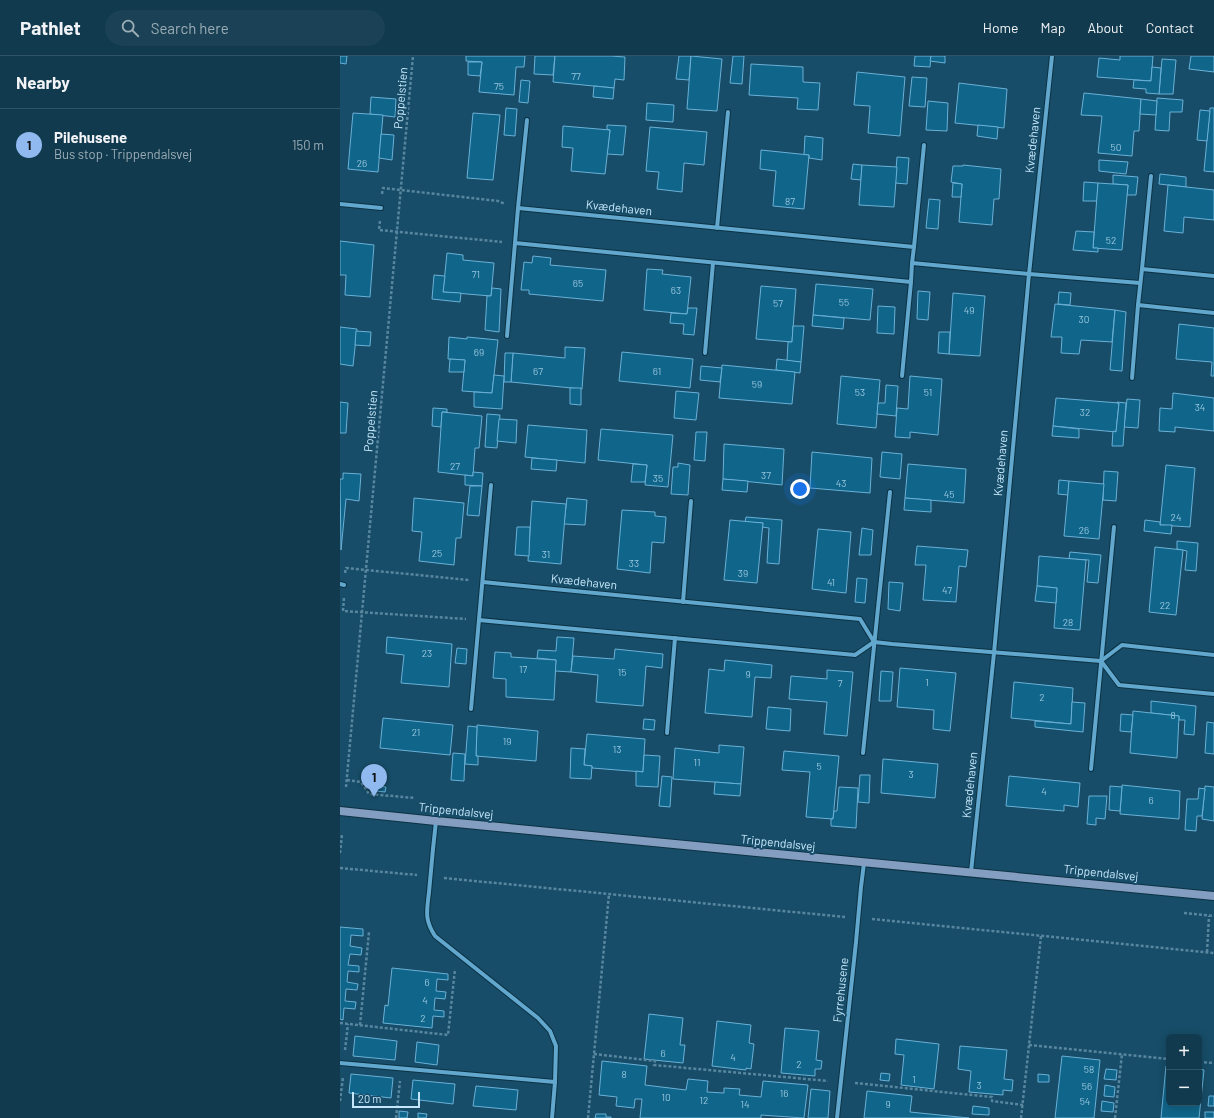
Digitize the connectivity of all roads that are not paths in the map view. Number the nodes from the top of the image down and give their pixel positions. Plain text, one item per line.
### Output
1 (1052, 56) edge
2 (728, 112) dead end
3 (527, 120) dead end
4 (924, 145) dead end
5 (1151, 176) dead end
6 (340, 204) edge
7 (381, 208) dead end
8 (518, 208) junction
9 (717, 228) junction
10 (515, 243) junction
11 (914, 247) junction
12 (713, 262) junction
13 (912, 263) junction
14 (1142, 269) junction
15 (1029, 274) junction
16 (1214, 276) edge
17 (911, 282) junction
18 (1140, 283) junction
19 (1138, 305) junction
20 (1214, 313) edge
21 (507, 336) dead end
22 (705, 353) dead end
23 (902, 376) dead end
24 (1132, 378) dead end
25 (491, 485) dead end
26 (890, 492) dead end
27 (691, 502) dead end
28 (1114, 527) dead end
29 (483, 582) junction
30 (683, 602) junction
31 (479, 620) junction
32 (675, 638) junction
33 (874, 642) junction
34 (994, 653) junction
35 (1214, 655) edge
36 (1101, 661) junction
37 (1214, 694) edge
38 (471, 709) dead end
39 (667, 733) dead end
40 (863, 753) dead end
41 (1091, 769) dead end
42 (340, 811) edge
43 (436, 821) junction
44 (864, 863) junction
45 (971, 872) junction
46 (1214, 896) edge
47 (342, 1063) edge
48 (555, 1082) junction
49 (552, 1118) edge
50 (837, 1118) edge

1 - 15 street, Kvædehaven
2 - 9 street
3 - 8 street
4 - 11 street
5 - 14 street
6 - 7 street
8 - 9 street, Kvædehaven
8 - 10 street
9 - 11 street, Kvædehaven
10 - 12 street
10 - 21 street
11 - 13 street
12 - 17 street
12 - 22 street
13 - 15 street
13 - 17 street
14 - 16 street
14 - 18 street
15 - 18 street
15 - 34 street, Kvædehaven
17 - 23 street
18 - 19 street
19 - 20 street
19 - 24 street
25 - 29 street
26 - 33 street
27 - 30 street
28 - 36 street
29 - 30 street, Kvædehaven
29 - 31 street
30 - 33 street, Kvædehaven
31 - 32 street
31 - 38 street
32 - 33 street
32 - 39 street
33 - 34 street
33 - 40 street
34 - 36 street
34 - 45 street, Kvædehaven
35 - 36 street
36 - 37 street
36 - 41 street
42 - 43 street, Trippendalsvej
43 - 44 street, Trippendalsvej
43 - 48 street, bridge
44 - 45 street, Trippendalsvej
44 - 50 street, Fyrrehusene, bridge
45 - 46 street, Trippendalsvej
47 - 48 street
48 - 49 street

